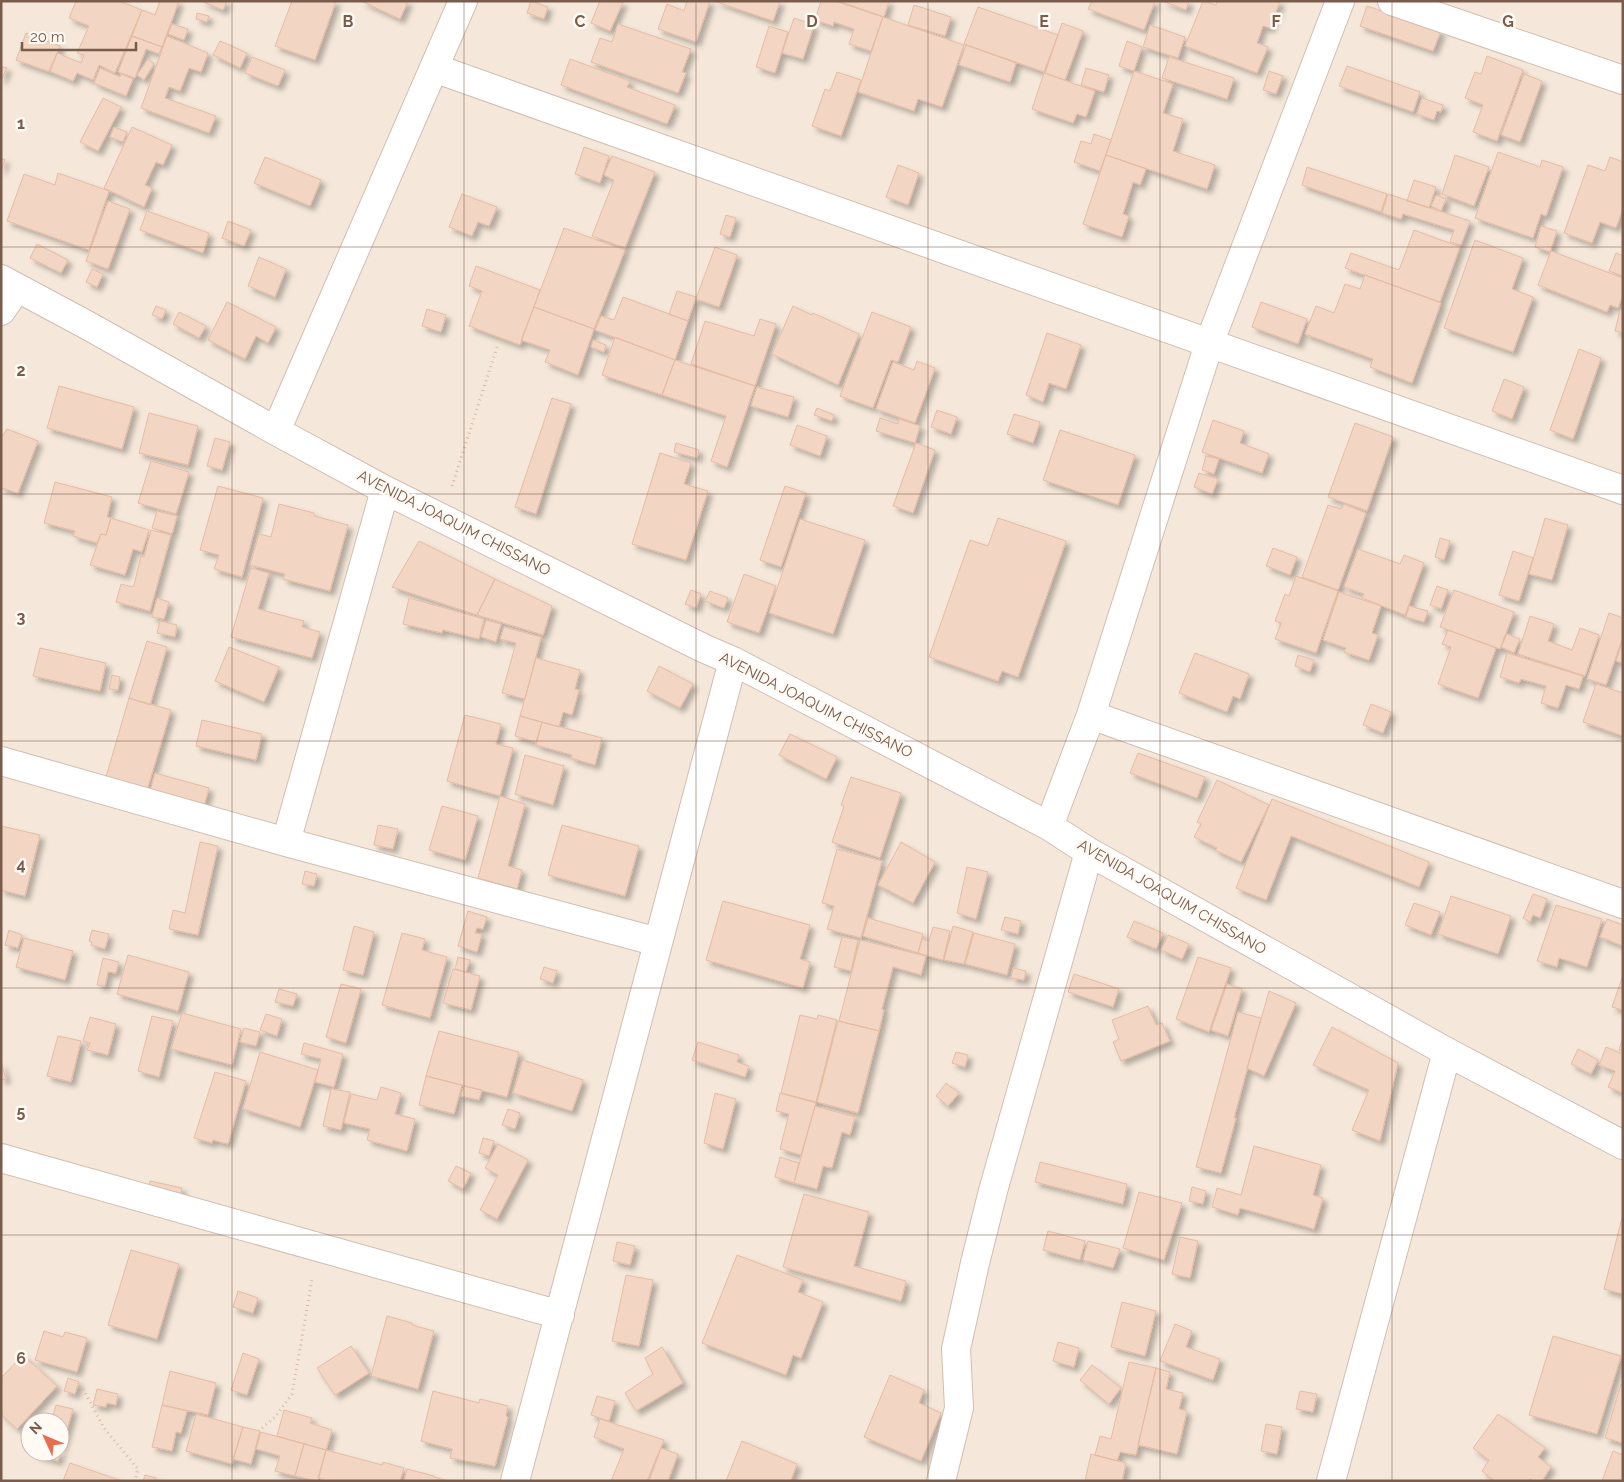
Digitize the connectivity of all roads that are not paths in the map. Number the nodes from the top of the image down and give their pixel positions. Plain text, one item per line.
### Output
1 (463, 1) edge
2 (1340, 1) edge
3 (1392, 1) edge
4 (434, 68) junction
5 (1623, 80) edge
6 (9, 283) edge
7 (1, 311) edge
8 (1210, 344) junction
9 (276, 432) junction
10 (385, 490) junction
11 (1623, 490) edge
12 (732, 661) junction
13 (1091, 715) junction
14 (1, 761) edge
15 (1049, 826) junction
16 (286, 842) junction
17 (1089, 852) junction
18 (1623, 904) edge
19 (658, 942) junction
20 (1447, 1052) junction
21 (1623, 1145) edge
22 (1, 1158) edge
23 (560, 1314) junction
24 (515, 1481) edge
25 (941, 1481) edge
26 (1331, 1481) edge

1 - 4 street
2 - 8 street
3 - 5 street
4 - 8 street
4 - 9 street
6 - 7 street
6 - 9 street, AVENIDA JOAQUIM CHISSANO
8 - 11 street
8 - 13 street
9 - 10 street, AVENIDA JOAQUIM CHISSANO
10 - 12 street, AVENIDA JOAQUIM CHISSANO
10 - 16 street
12 - 15 street, AVENIDA JOAQUIM CHISSANO
12 - 19 street
13 - 15 street
13 - 18 street
14 - 16 street
15 - 17 street, AVENIDA JOAQUIM CHISSANO
16 - 19 street
17 - 20 street, AVENIDA JOAQUIM CHISSANO
17 - 25 street
19 - 23 street
20 - 21 street, AVENIDA JOAQUIM CHISSANO
20 - 26 street
22 - 23 street
23 - 24 street

